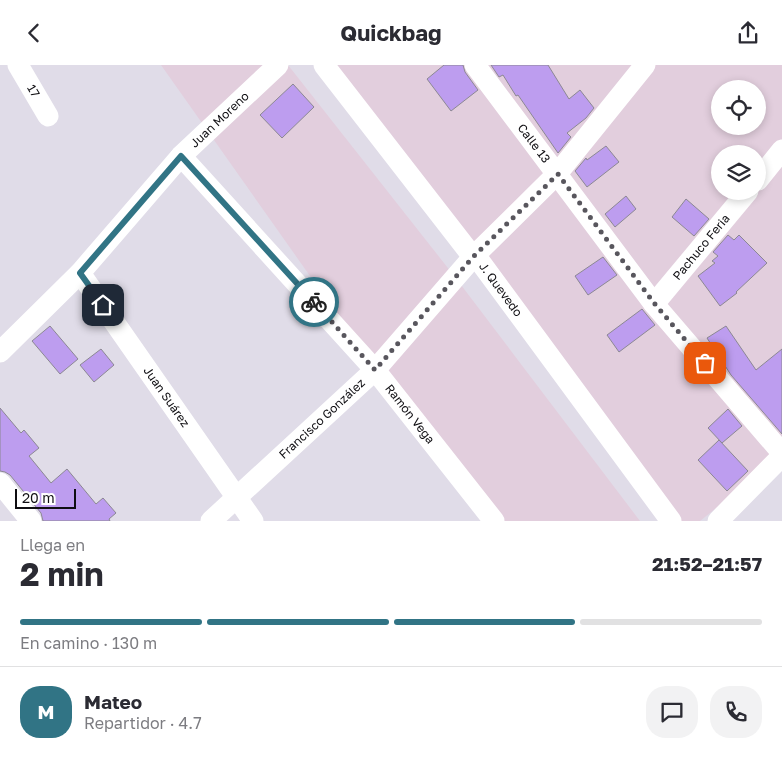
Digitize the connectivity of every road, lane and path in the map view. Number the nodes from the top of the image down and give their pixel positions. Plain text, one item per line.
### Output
1 (18, 65) edge
2 (278, 65) edge
3 (324, 65) edge
4 (475, 65) edge
5 (645, 65) edge
6 (48, 117) dead end
7 (782, 150) edge
8 (181, 156) junction
9 (766, 170) edge
10 (558, 174) junction
11 (740, 200) edge
12 (473, 257) junction
13 (80, 273) junction
14 (654, 303) junction
15 (0, 352) edge
16 (375, 370) junction
17 (782, 454) edge
18 (0, 483) edge
19 (236, 498) junction
20 (32, 521) edge
21 (211, 521) edge
22 (253, 521) edge
23 (494, 521) edge
24 (671, 521) edge
25 (718, 521) edge

1 - 6 street, 17
2 - 8 street, Juan Moreno
3 - 12 street, J. Quevedo
4 - 10 street, Calle 13
5 - 10 street, Francisco González
7 - 9 street
8 - 13 street, Juan Moreno
8 - 16 street, Ramón Vega
10 - 12 street, Francisco González
10 - 14 street, Calle 13
11 - 14 street, Pachuco Feria
12 - 16 street, Francisco González
12 - 24 street, J. Quevedo
13 - 15 street, Juan Moreno
13 - 19 street, Juan Suárez
14 - 17 street, Calle 13
16 - 19 street, Francisco González
16 - 23 street, Ramón Vega
17 - 25 street
18 - 20 street
19 - 21 street, Francisco González
19 - 22 street, Juan Suárez

